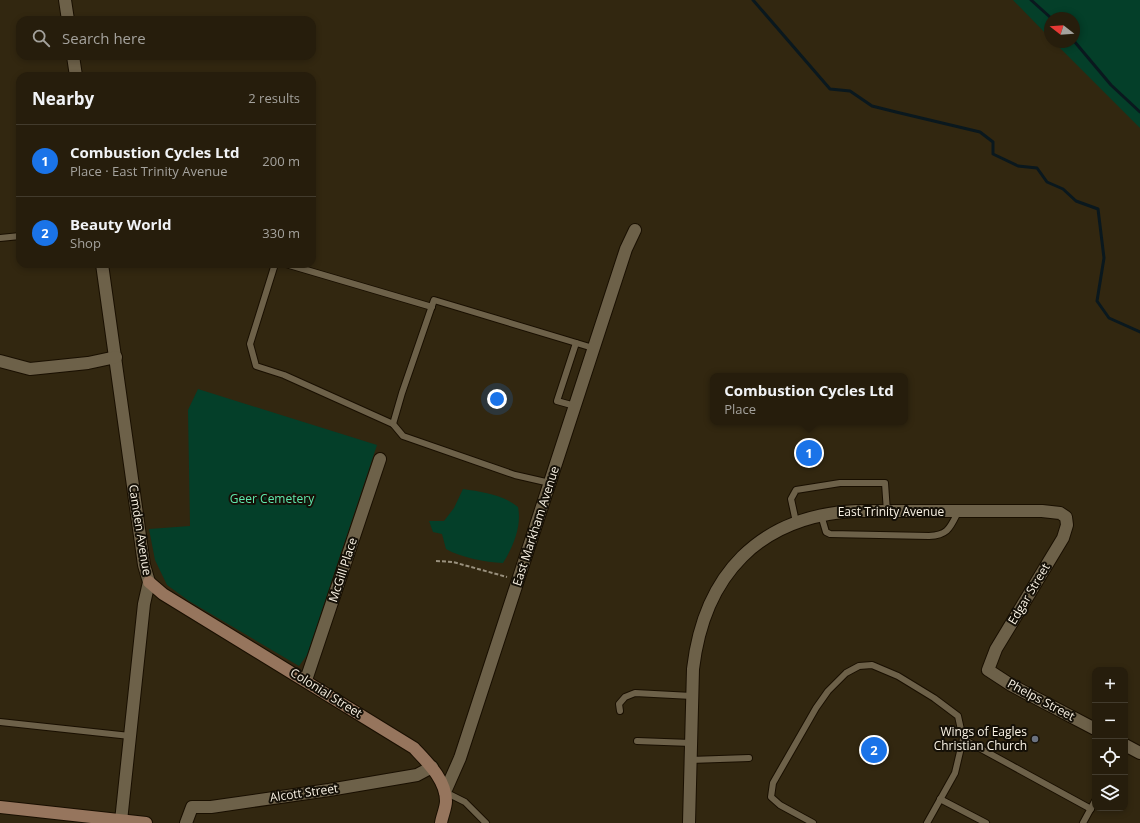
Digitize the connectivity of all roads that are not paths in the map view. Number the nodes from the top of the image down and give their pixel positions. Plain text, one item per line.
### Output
1 (65, 0) edge
2 (67, 16) edge
3 (74, 60) edge
4 (75, 72) edge
5 (635, 230) dead end
6 (16, 236) edge
7 (0, 238) edge
8 (103, 268) edge
9 (274, 268) edge
10 (299, 268) edge
11 (432, 308) junction
12 (576, 343) junction
13 (593, 348) junction
14 (116, 357) junction
15 (0, 361) edge
16 (574, 406) junction
17 (393, 424) junction
18 (380, 459) dead end
19 (550, 483) junction
20 (887, 512) junction
21 (958, 512) junction
22 (821, 515) junction
23 (1066, 517) joint
24 (796, 522) junction
25 (149, 582) junction
26 (988, 670) joint
27 (306, 680) junction
28 (692, 696) junction
29 (620, 711) dead end
30 (0, 722) edge
31 (1092, 727) edge
32 (130, 736) junction
33 (963, 738) junction
34 (637, 741) dead end
35 (691, 742) junction
36 (1128, 747) edge
37 (1140, 753) edge
38 (749, 758) dead end
39 (690, 760) junction
40 (432, 767) junction
41 (445, 792) junction
42 (940, 799) junction
43 (0, 808) edge
44 (1091, 809) joint
45 (121, 821) junction
46 (146, 823) edge
47 (186, 823) edge
48 (441, 823) edge
49 (486, 823) edge
50 (689, 823) edge
51 (813, 823) edge
52 (927, 823) edge
53 (986, 823) edge
54 (1083, 823) edge

1 - 2 street
3 - 4 street
5 - 13 street, East Markham Avenue
6 - 7 lane
8 - 14 street, Camden Avenue
9 - 17 lane
10 - 11 lane
11 - 12 lane
11 - 17 lane
12 - 13 lane
12 - 16 lane
13 - 16 street, East Markham Avenue
14 - 15 street
14 - 25 street, Camden Avenue
16 - 19 street, East Markham Avenue
17 - 19 lane
18 - 27 street, McGill Place
19 - 41 street, East Markham Avenue
20 - 21 street, East Trinity Avenue
20 - 22 street, East Trinity Avenue
20 - 24 lane
21 - 22 lane
21 - 23 street, East Trinity Avenue
22 - 24 street, East Trinity Avenue
23 - 26 street, Edgar Street
24 - 28 street, East Trinity Avenue
25 - 27 street, Colonial Street
25 - 32 street, Camden Avenue
26 - 31 street, Phelps Street
27 - 40 street, Colonial Street
28 - 29 lane
28 - 35 street, East Trinity Avenue
30 - 32 lane
32 - 45 street, Camden Avenue
33 - 42 lane
33 - 44 lane
33 - 51 lane
34 - 35 lane
35 - 39 street, East Trinity Avenue
36 - 37 street
38 - 39 lane
39 - 50 street, East Trinity Avenue
40 - 41 street, Colonial Street
40 - 47 street, Alcott Street
41 - 48 street, East Markham Avenue
41 - 49 lane
42 - 52 lane
42 - 53 lane
43 - 45 street
44 - 54 lane
45 - 46 street

